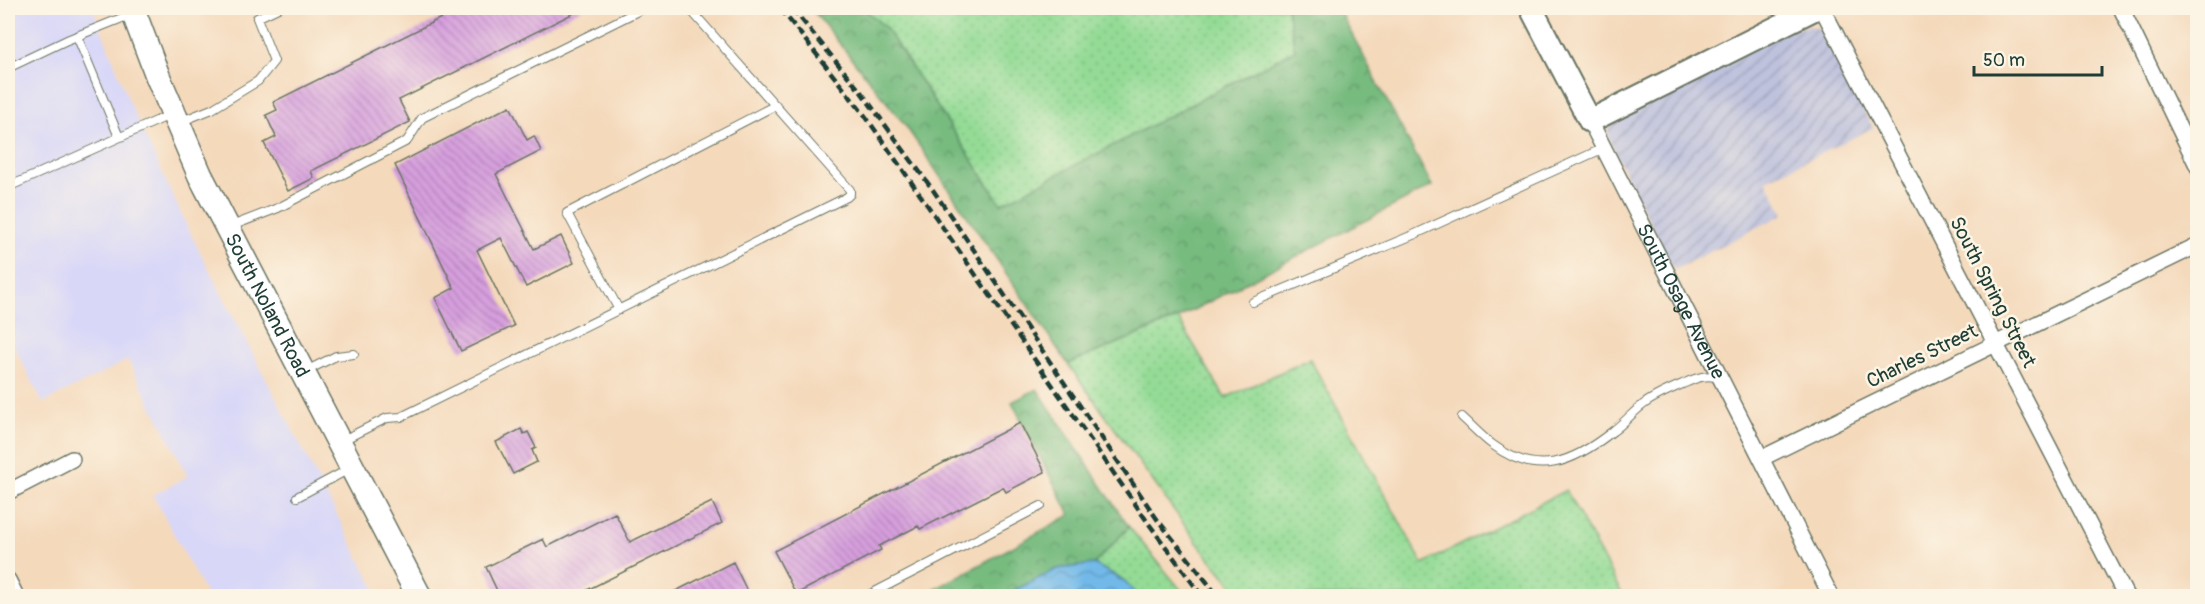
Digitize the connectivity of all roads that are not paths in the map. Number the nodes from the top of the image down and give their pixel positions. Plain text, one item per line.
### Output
1 (279, 8) edge
2 (644, 8) edge
3 (689, 8) edge
4 (1531, 8) edge
5 (1816, 8) edge
6 (1822, 8) edge
7 (2121, 8) edge
8 (138, 9) edge
9 (77, 36) junction
10 (8, 68) edge
11 (776, 105) junction
12 (175, 118) junction
13 (1590, 122) junction
14 (119, 137) junction
15 (1604, 148) junction
16 (2198, 167) edge
17 (8, 187) edge
18 (228, 228) junction
19 (2198, 245) edge
20 (1253, 302) dead end
21 (619, 310) junction
22 (1996, 344) junction
23 (354, 354) dead end
24 (303, 373) junction
25 (1723, 382) junction
26 (1462, 417) dead end
27 (339, 442) junction
28 (1762, 458) junction
29 (72, 459) dead end
30 (352, 468) junction
31 (8, 492) edge
32 (297, 497) dead end
33 (1041, 506) dead end
34 (8, 580) edge
35 (16, 597) edge
36 (419, 597) edge
37 (867, 597) edge
38 (1831, 597) edge
39 (2126, 597) edge

1 - 12 lane
2 - 18 lane
3 - 11 lane
4 - 13 street, South Osage Avenue
5 - 13 street
6 - 22 street, South Spring Street
7 - 16 street
8 - 9 lane
8 - 12 main road, South Noland Road
9 - 10 lane
9 - 14 lane
11 - 21 lane
11 - 21 lane
12 - 14 lane
12 - 18 main road, South Noland Road
13 - 15 street, South Osage Avenue
14 - 17 lane
15 - 20 lane
15 - 25 street, South Osage Avenue
18 - 24 main road, South Noland Road
19 - 22 street, Charles Street
21 - 27 lane
22 - 28 street, Charles Street
22 - 39 street, South Spring Street
23 - 24 lane
24 - 27 main road, South Noland Road
25 - 26 lane
25 - 28 street, South Osage Avenue
27 - 30 main road, South Noland Road
28 - 38 street, South Osage Avenue
29 - 31 street
30 - 32 lane
30 - 36 main road, South Noland Road
33 - 37 lane
34 - 35 street

